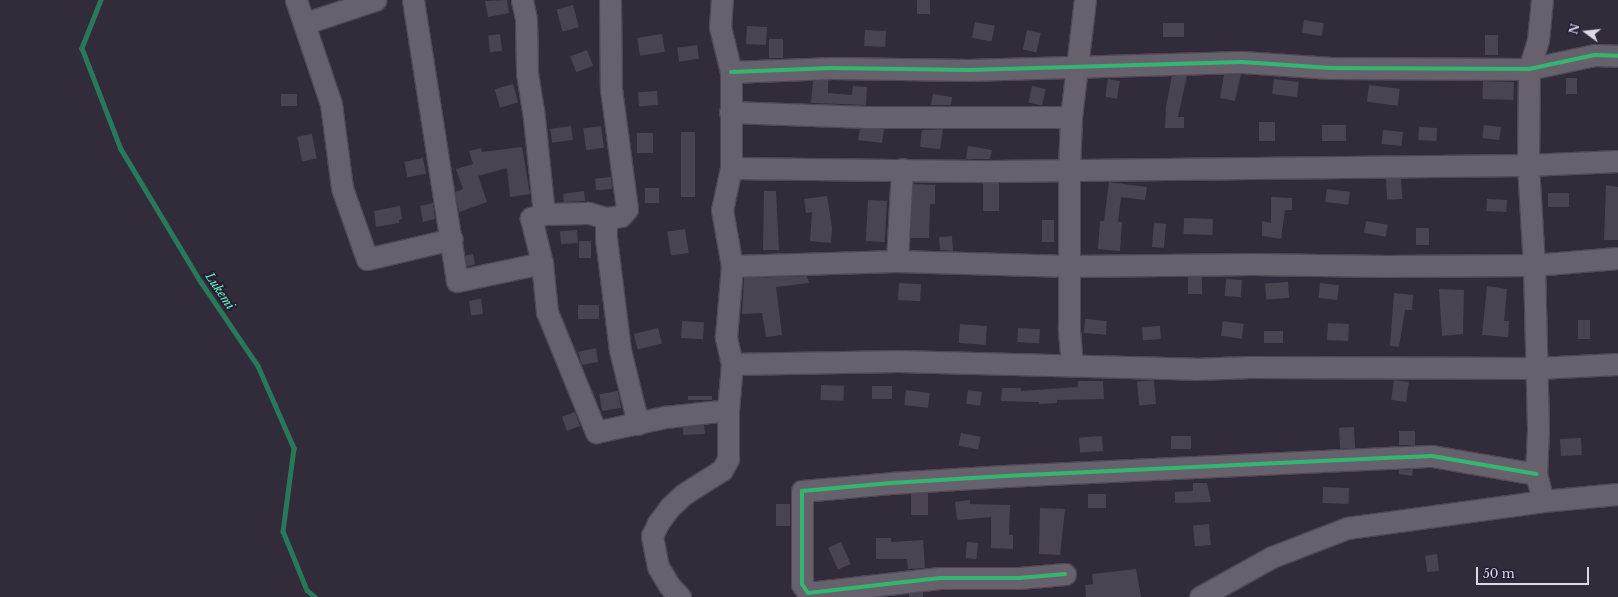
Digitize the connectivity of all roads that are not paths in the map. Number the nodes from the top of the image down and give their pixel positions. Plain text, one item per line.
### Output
1 (296, 0) edge
2 (375, 0) edge
3 (413, 0) edge
4 (522, 0) edge
5 (610, 0) edge
6 (722, 0) edge
7 (1085, 0) edge
8 (1542, 0) edge
9 (306, 23) junction
10 (1618, 56) edge
11 (1076, 65) junction
12 (1529, 68) junction
13 (731, 72) junction
14 (730, 112) junction
15 (1071, 117) junction
16 (1618, 161) edge
17 (1528, 165) junction
18 (731, 168) junction
19 (902, 169) junction
20 (1069, 170) junction
21 (544, 214) junction
22 (606, 218) junction
23 (452, 239) junction
24 (1618, 258) edge
25 (897, 261) junction
26 (542, 263) junction
27 (1534, 265) junction
28 (732, 266) junction
29 (1069, 266) junction
30 (732, 364) junction
31 (1618, 364) edge
32 (1072, 365) junction
33 (1537, 368) junction
34 (728, 410) junction
35 (638, 424) junction
36 (1536, 474) junction
37 (1618, 494) edge
38 (1542, 501) junction
39 (1065, 574) dead end
40 (680, 597) edge
41 (1200, 597) edge

1 - 9 street
2 - 9 street
3 - 23 street
4 - 21 street
5 - 22 street
6 - 13 street
7 - 11 street
8 - 12 street
9 - 23 street
10 - 12 street
11 - 12 street
11 - 13 street
11 - 15 street
12 - 17 street
13 - 14 street
14 - 15 street
14 - 18 street
15 - 20 street
16 - 17 street
17 - 20 street
17 - 27 street
18 - 19 street
18 - 28 street
19 - 20 street
19 - 25 street
20 - 29 street
21 - 22 street
21 - 26 street
22 - 35 street
23 - 26 street
24 - 27 street
25 - 28 street
25 - 29 street
26 - 35 street
27 - 29 street
27 - 33 street
28 - 30 street
29 - 32 street
30 - 32 street
30 - 34 street
31 - 33 street
32 - 33 street
33 - 36 street
34 - 35 street
34 - 40 street
36 - 38 street
36 - 39 street
37 - 38 street
38 - 41 street

